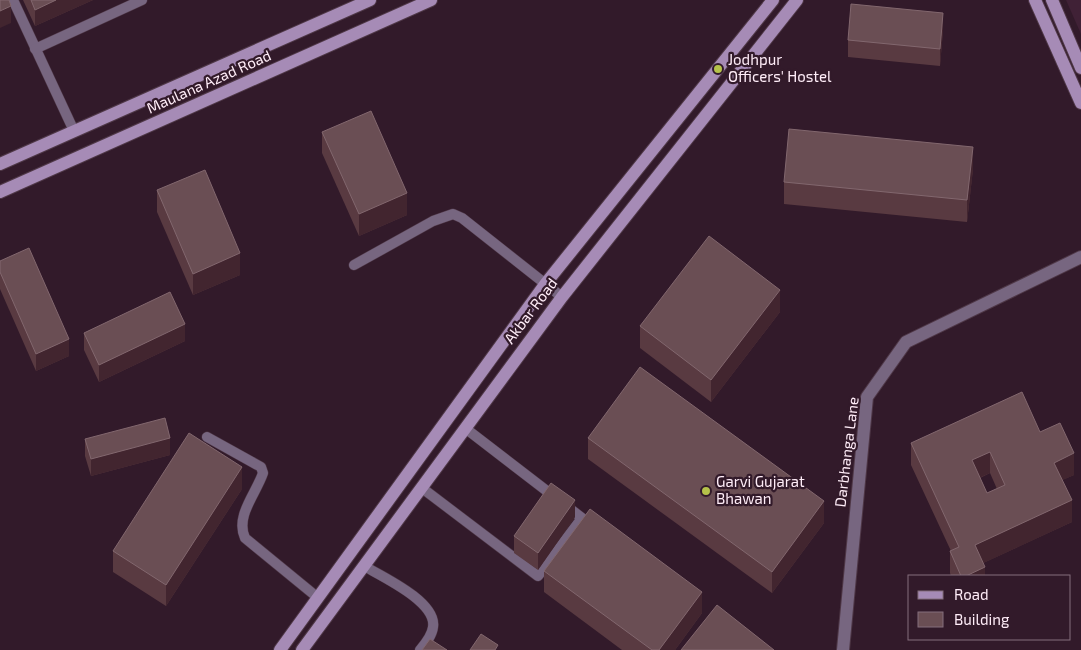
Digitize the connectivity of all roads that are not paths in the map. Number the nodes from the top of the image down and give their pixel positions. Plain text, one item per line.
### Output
1 (13, 0) edge
2 (142, 0) edge
3 (370, 0) edge
4 (431, 0) edge
5 (773, 0) edge
6 (797, 0) edge
7 (1035, 0) edge
8 (1052, 0) edge
9 (35, 49) junction
10 (1081, 68) edge
11 (1081, 103) edge
12 (74, 131) junction
13 (0, 164) edge
14 (0, 192) edge
15 (1081, 257) edge
16 (354, 265) dead end
17 (546, 283) junction
18 (562, 297) junction
19 (465, 428) junction
20 (207, 437) dead end
21 (422, 488) junction
22 (364, 566) junction
23 (317, 598) junction
24 (280, 650) edge
25 (302, 650) edge
26 (420, 650) edge
27 (843, 650) edge

1 - 9 lane
2 - 9 lane
3 - 12 main road, Maulana Azad Road
4 - 14 main road, Maulana Azad Road
5 - 17 main road, Akbar Road
6 - 18 main road, Akbar Road
7 - 11 main road
8 - 10 main road
9 - 12 lane
12 - 13 main road, Maulana Azad Road
15 - 27 street, Darbhanga Lane
16 - 17 lane
17 - 18 lane
17 - 23 main road, Akbar Road
18 - 19 main road, Akbar Road
19 - 21 main road, Akbar Road
19 - 21 lane
20 - 23 lane
21 - 22 main road, Akbar Road
22 - 25 main road, Akbar Road
22 - 26 lane
23 - 24 main road, Akbar Road

